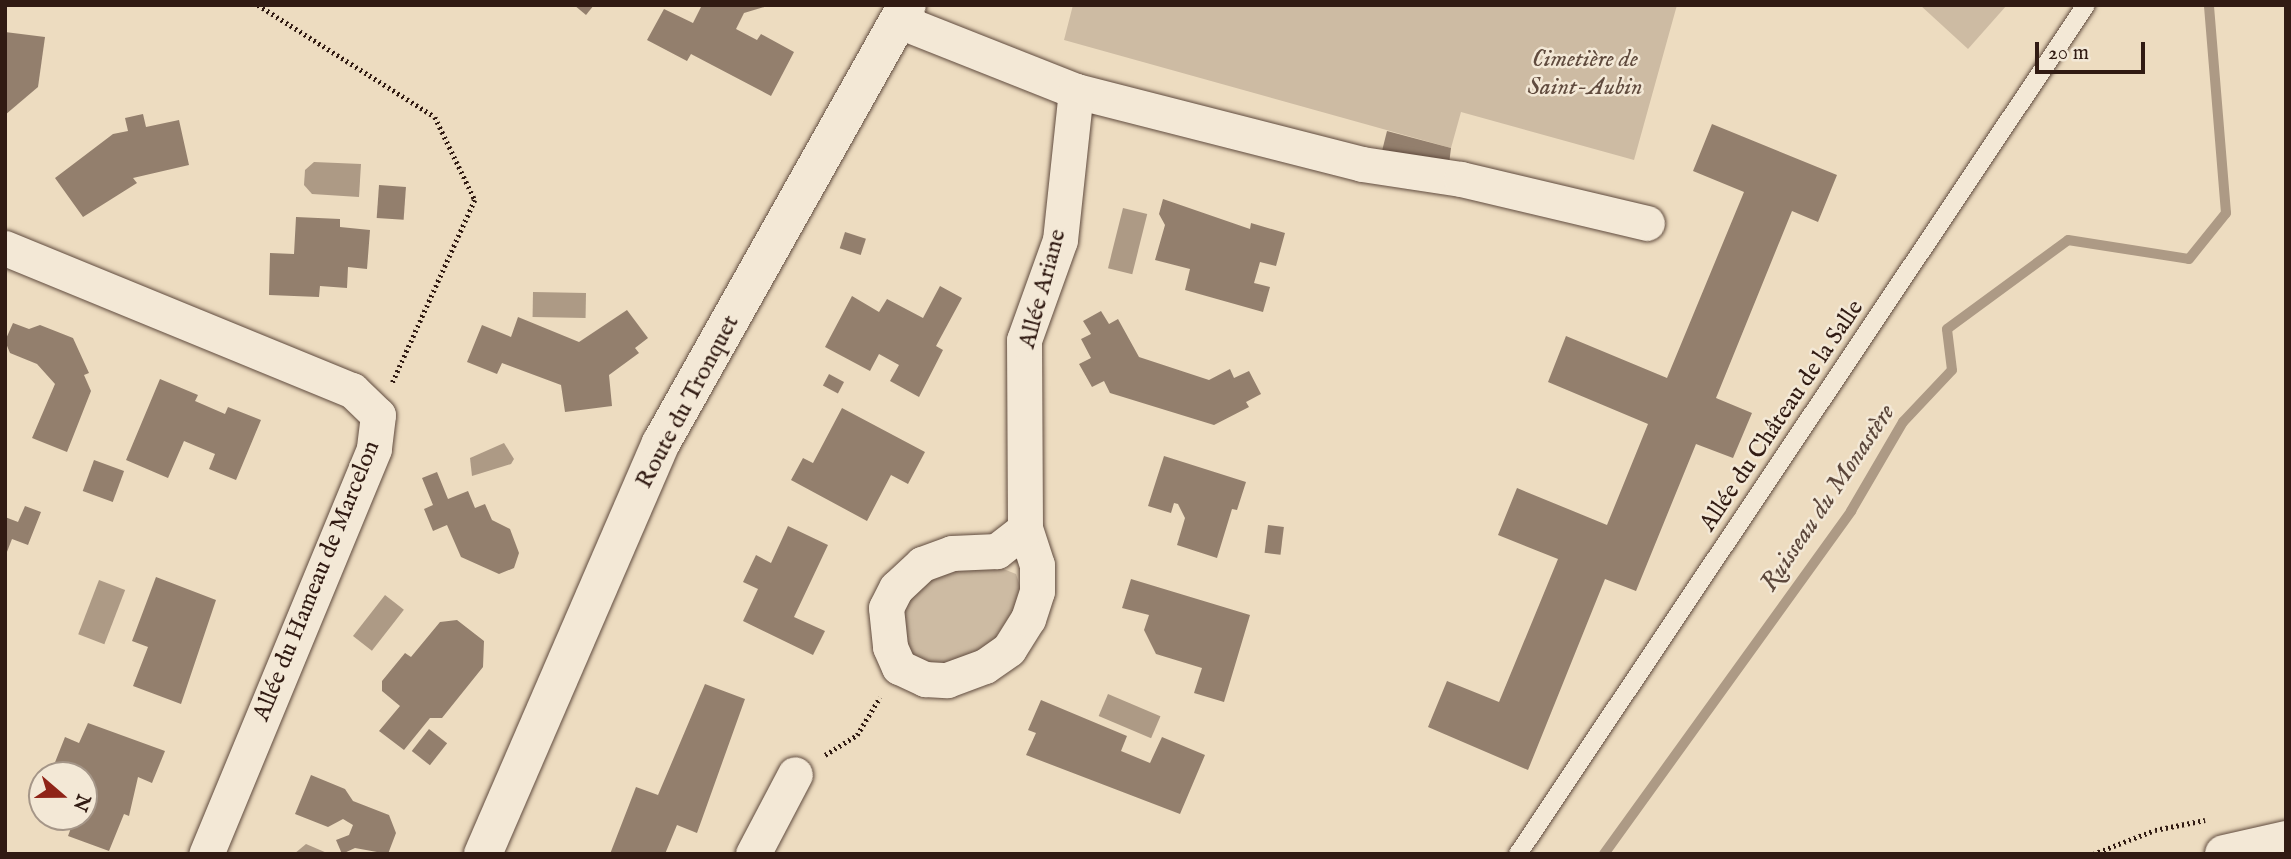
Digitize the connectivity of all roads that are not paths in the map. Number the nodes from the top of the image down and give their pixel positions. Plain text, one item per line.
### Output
1 (2086, 5) edge
2 (903, 13) edge
3 (1076, 91) junction
4 (1647, 223) dead end
5 (5, 248) edge
6 (1025, 529) junction
7 (795, 774) road end
8 (2286, 840) edge
9 (206, 854) edge
10 (483, 854) edge
11 (753, 854) edge
12 (1518, 854) edge
13 (2224, 854) edge

1 - 12 lane, Allée du Château de la Salle
2 - 3 street
2 - 10 street, Route du Tronquet
3 - 4 street
3 - 6 street, Allée Ariane
5 - 9 street, Allée du Hameau de Marcelon
6 - 6 street, Allée Ariane
7 - 11 street
8 - 13 street

